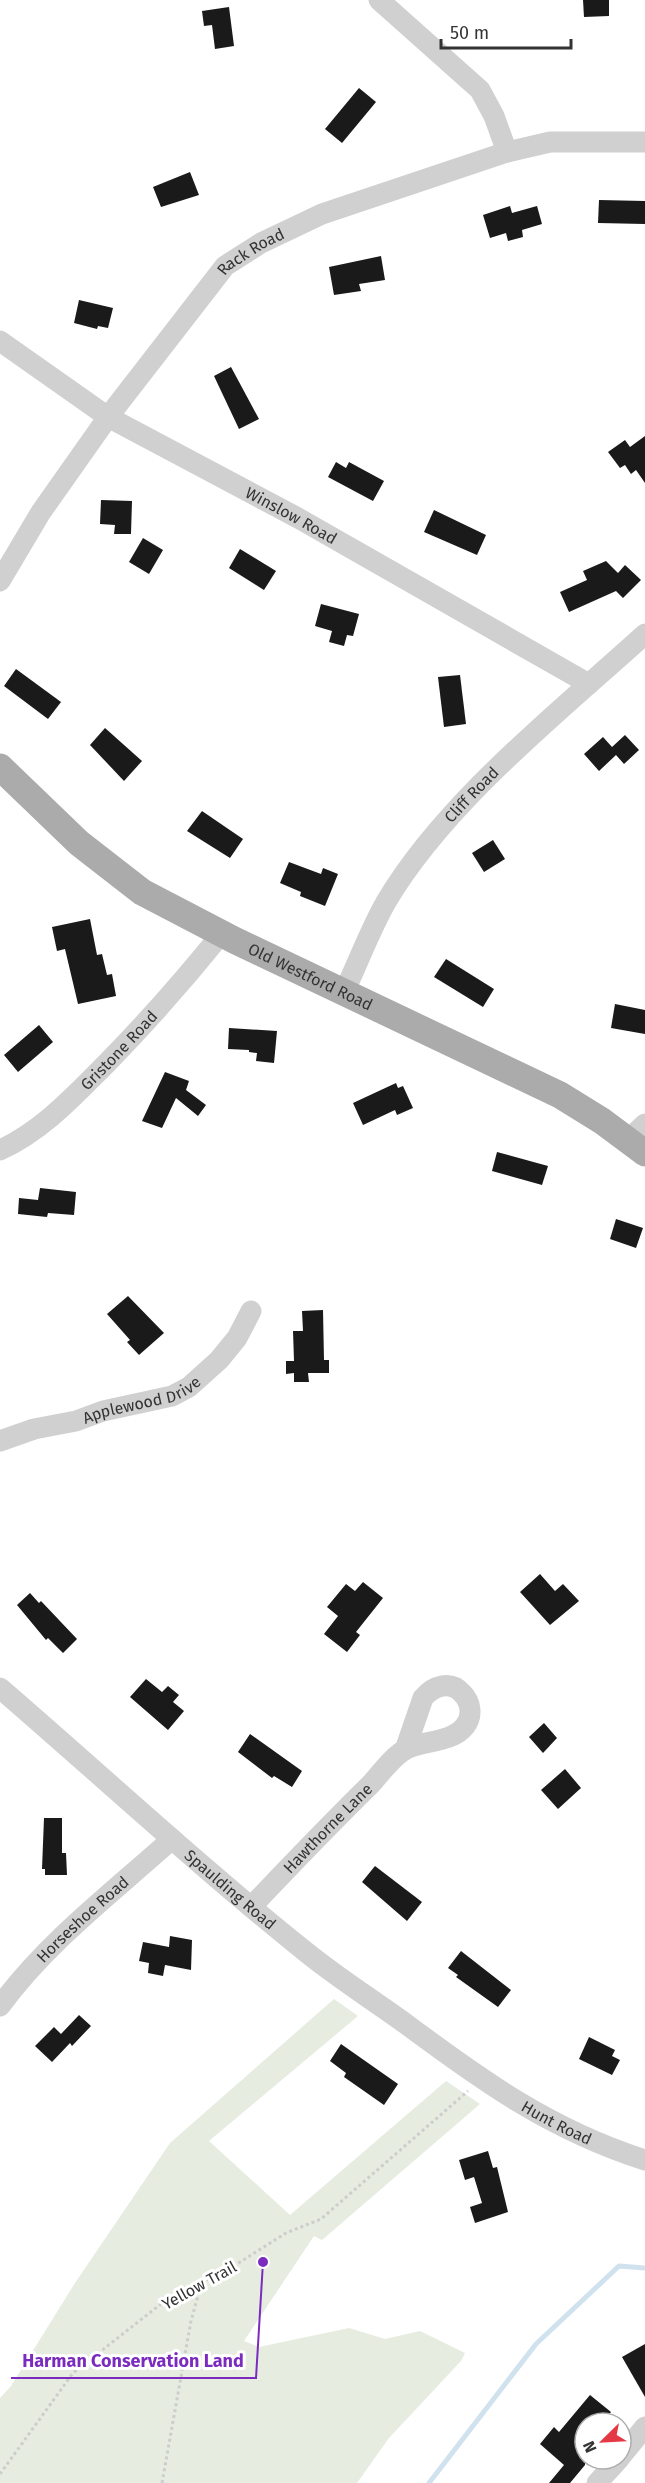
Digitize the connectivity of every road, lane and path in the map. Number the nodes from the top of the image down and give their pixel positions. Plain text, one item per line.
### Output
1 (379, 0) edge
2 (645, 142) edge
3 (507, 152) junction
4 (0, 341) edge
5 (108, 417) junction
6 (0, 580) edge
7 (645, 634) edge
8 (589, 684) junction
9 (0, 767) edge
10 (222, 933) junction
11 (344, 992) junction
12 (639, 1139) edge
13 (0, 1150) edge
14 (251, 1311) dead end
15 (0, 1441) edge
16 (0, 1688) edge
17 (405, 1750) dead end
18 (172, 1839) junction
19 (251, 1907) junction
20 (0, 2006) edge
21 (477, 2077) junction
22 (645, 2160) edge
23 (202, 2283) junction
24 (645, 2427) edge
25 (633, 2442) edge
26 (608, 2471) edge
27 (0, 2474) edge
28 (162, 2483) edge
29 (597, 2483) edge

1 - 3 street
2 - 3 street, Rack Road
3 - 5 street, Rack Road
4 - 5 street, Winslow Road
5 - 6 street, Rack Road
5 - 8 street, Winslow Road
7 - 8 street, Cliff Road
8 - 11 street, Cliff Road
9 - 10 main road, Old Westford Road
10 - 11 main road, Old Westford Road
10 - 13 street, Gristone Road
11 - 12 main road, Old Westford Road
14 - 15 street, Applewood Drive
16 - 18 street, Spaulding Road
17 - 19 street, Hawthorne Lane
18 - 19 street, Spaulding Road
18 - 20 street, Horseshoe Road
19 - 21 street, Spaulding Road
21 - 22 street, Hunt Road
21 - 23 path, Yellow Trail
23 - 27 path, Yellow Trail
23 - 28 path
24 - 25 street
26 - 29 street

